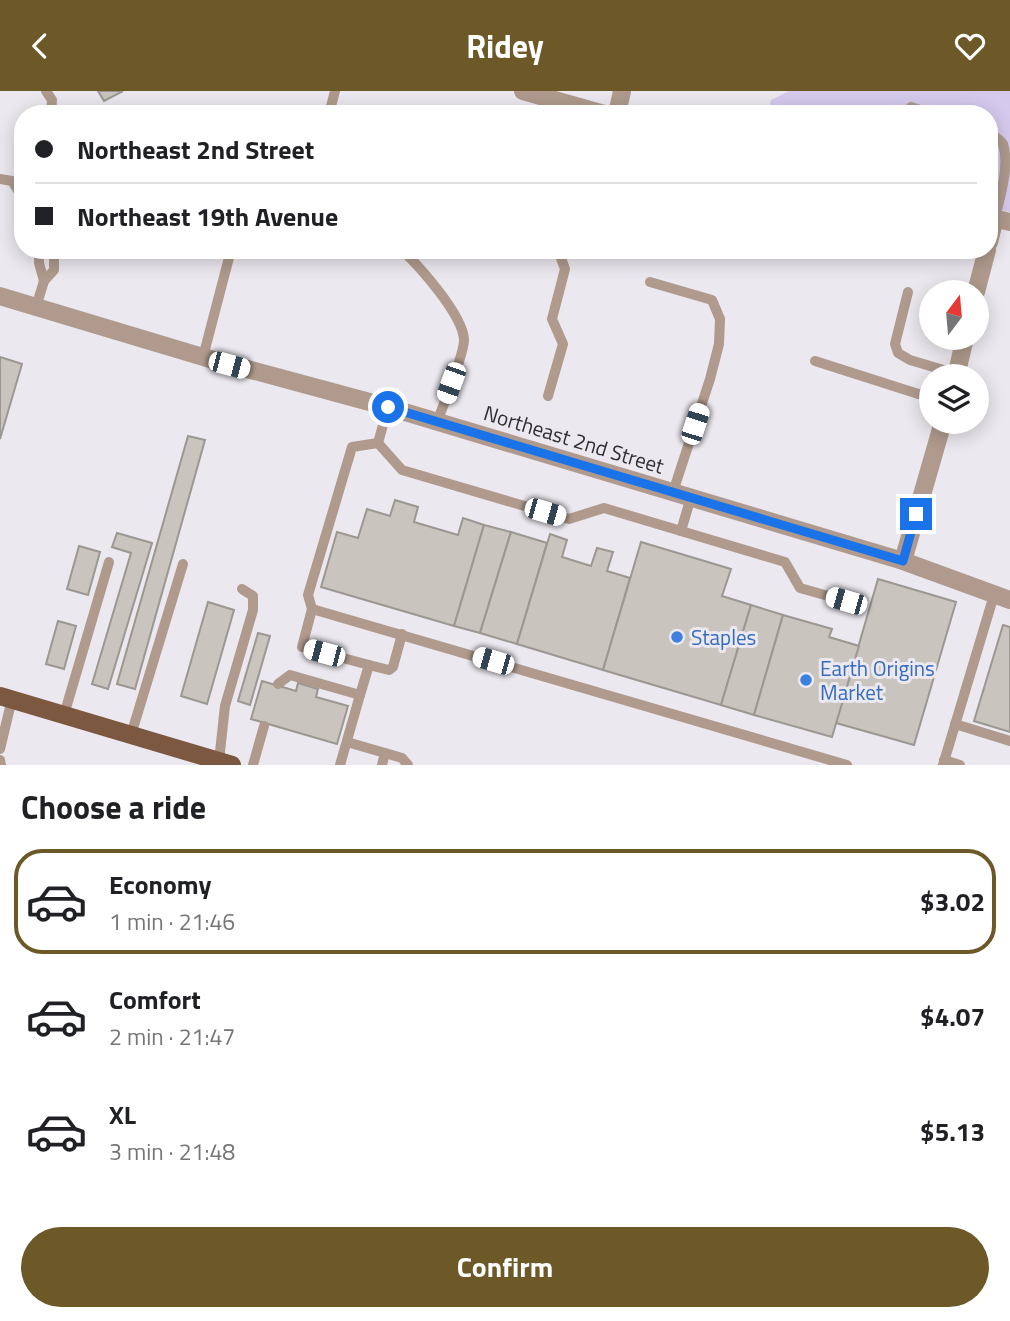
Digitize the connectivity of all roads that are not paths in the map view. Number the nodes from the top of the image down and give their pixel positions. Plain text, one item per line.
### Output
1 (523, 91) edge
2 (622, 91) edge
3 (575, 105) edge
4 (611, 105) edge
5 (998, 139) edge
6 (998, 219) edge
7 (39, 259) edge
8 (54, 259) edge
9 (229, 259) edge
10 (411, 259) edge
11 (561, 259) edge
12 (985, 259) edge
13 (979, 280) edge
14 (44, 281) junction
15 (650, 282) dead end
16 (908, 292) dead end
17 (0, 296) edge
18 (36, 307) junction
19 (203, 357) junction
20 (815, 361) dead end
21 (924, 364) edge
22 (919, 394) edge
23 (548, 396) dead end
24 (388, 407) junction
25 (437, 422) junction
26 (940, 434) edge
27 (379, 443) junction
28 (673, 492) junction
29 (691, 497) junction
30 (681, 531) junction
31 (903, 561) junction
32 (109, 562) dead end
33 (183, 564) dead end
34 (242, 589) dead end
35 (1002, 598) edge
36 (846, 601) dead end
37 (312, 608) junction
38 (402, 635) junction
39 (369, 665) junction
40 (278, 684) dead end
41 (360, 695) junction
42 (6, 697) edge
43 (64, 715) junction
44 (955, 724) junction
45 (264, 726) dead end
46 (131, 735) junction
47 (1010, 741) edge
48 (347, 742) junction
49 (0, 749) edge
50 (386, 753) junction
51 (943, 762) edge
52 (225, 763) edge
53 (253, 765) edge
54 (340, 765) edge
55 (382, 765) edge
56 (408, 765) edge
57 (847, 765) edge
58 (960, 765) edge

1 - 3 street
2 - 4 street
5 - 6 lane
7 - 14 lane
8 - 14 lane
9 - 19 lane
10 - 25 lane
11 - 23 lane
12 - 13 street
14 - 18 lane
15 - 28 lane
16 - 21 lane
17 - 18 street, Northeast 2nd Street
18 - 19 street, Northeast 2nd Street
19 - 24 street, Northeast 2nd Street
20 - 22 lane
24 - 25 street, Northeast 2nd Street
24 - 27 lane
25 - 28 street, Northeast 2nd Street
26 - 31 street
27 - 30 lane
27 - 37 lane
28 - 29 street, Northeast 2nd Street
29 - 30 lane
29 - 31 street, Northeast 2nd Street
30 - 36 lane
31 - 35 street, Northeast 2nd Street
32 - 43 lane
33 - 46 lane
34 - 52 lane
35 - 44 lane
37 - 38 lane
37 - 39 lane
38 - 39 lane
38 - 57 lane
39 - 41 lane
40 - 41 lane
41 - 48 lane
42 - 43 main road
42 - 49 lane
43 - 46 main road
44 - 47 lane
44 - 51 lane
45 - 53 lane
46 - 52 main road
48 - 50 lane
48 - 54 lane
50 - 55 lane
50 - 56 lane
51 - 58 lane

